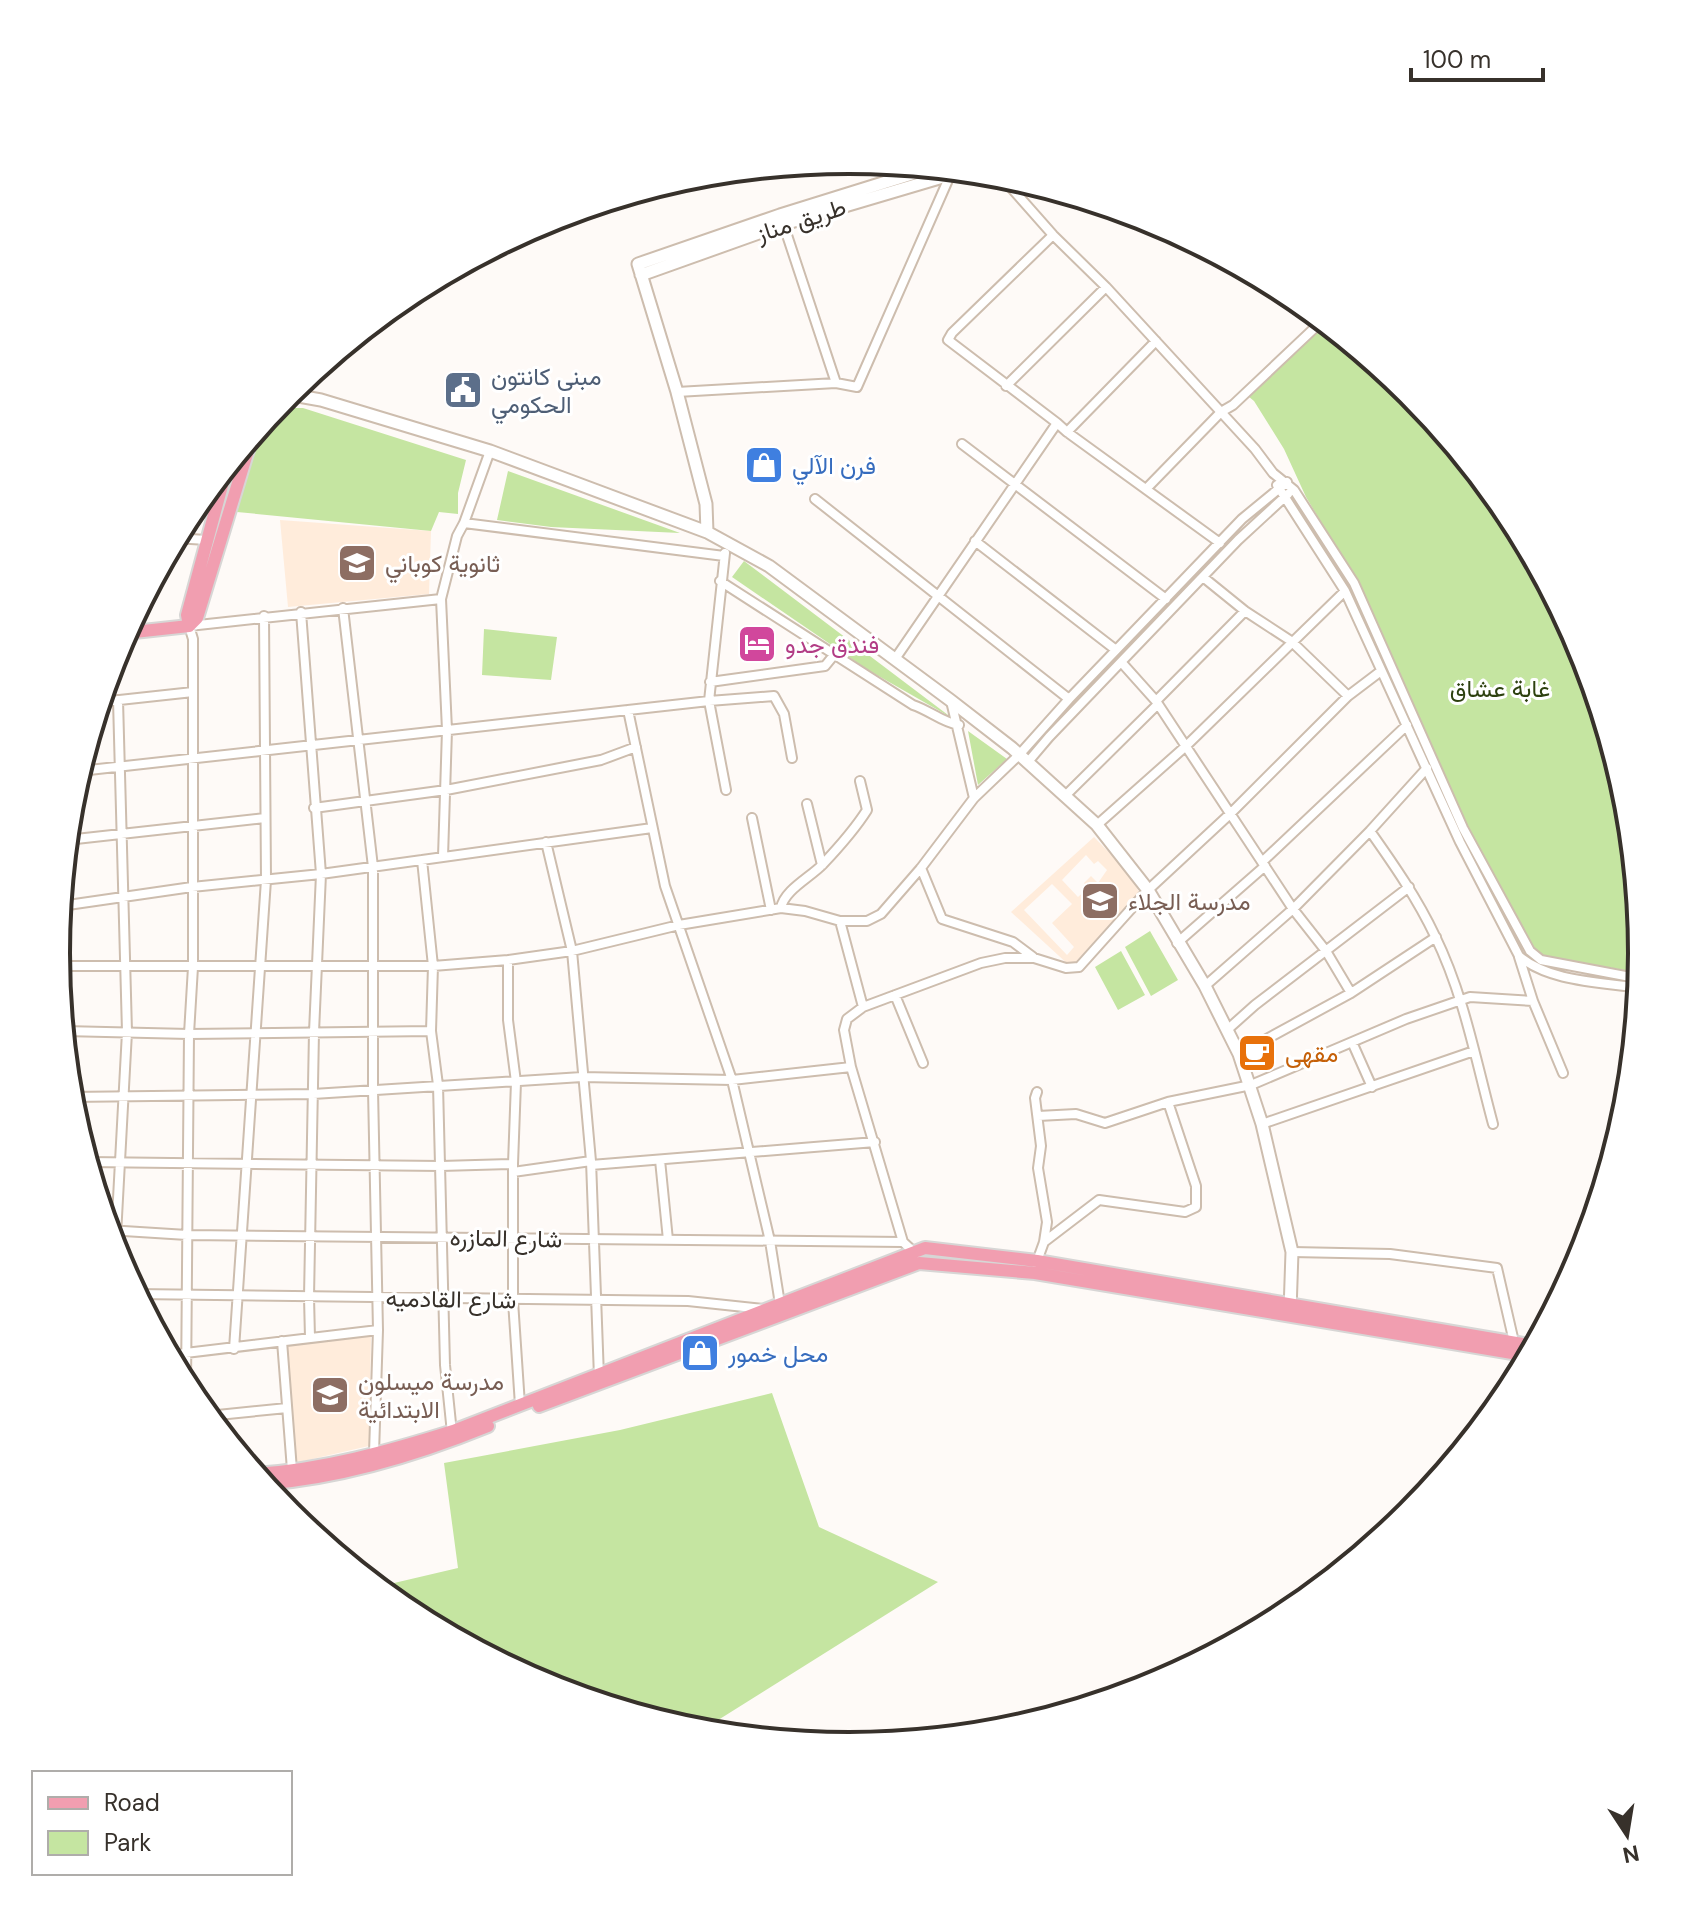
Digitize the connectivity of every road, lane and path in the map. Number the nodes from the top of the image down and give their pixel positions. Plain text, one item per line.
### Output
1 (906, 177) edge
2 (931, 179) edge
3 (952, 181) edge
4 (1015, 192) edge
5 (782, 220) junction
6 (1053, 235) junction
7 (1106, 287) junction
8 (1314, 328) edge
9 (1156, 341) junction
10 (836, 383) junction
11 (1006, 386) junction
12 (677, 392) junction
13 (304, 397) edge
14 (1221, 412) junction
15 (1057, 423) junction
16 (1067, 432) junction
17 (962, 444) dead end
18 (490, 451) junction
19 (244, 463) edge
20 (1273, 473) junction
21 (1016, 482) junction
22 (1290, 486) junction
23 (1146, 489) junction
24 (1282, 493) junction
25 (217, 498) edge
26 (815, 499) dead end
27 (464, 523) junction
28 (707, 532) junction
29 (189, 539) edge
30 (206, 540) junction
31 (975, 541) junction
32 (1220, 543) junction
33 (726, 551) junction
34 (1203, 577) junction
35 (720, 581) junction
36 (1345, 591) junction
37 (938, 597) junction
38 (441, 599) junction
39 (1166, 599) junction
40 (343, 608) junction
41 (1245, 611) junction
42 (301, 612) junction
43 (264, 616) junction
44 (189, 626) junction
45 (140, 631) edge
46 (1291, 641) junction
47 (1116, 650) junction
48 (834, 655) junction
49 (895, 659) junction
50 (1122, 663) junction
51 (1381, 671) junction
52 (710, 682) junction
53 (193, 692) junction
54 (1348, 696) junction
55 (1069, 699) junction
56 (118, 700) junction
57 (950, 700) junction
58 (112, 701) edge
59 (709, 701) junction
60 (1157, 702) junction
61 (628, 710) junction
62 (959, 725) junction
63 (1407, 725) junction
64 (447, 730) junction
65 (359, 740) junction
66 (309, 746) junction
67 (1186, 746) junction
68 (636, 747) junction
69 (266, 750) junction
70 (193, 758) junction
71 (792, 758) dead end
72 (1023, 759) junction
73 (119, 767) junction
74 (1427, 768) junction
75 (93, 770) edge
76 (860, 781) dead end
77 (446, 790) junction
78 (726, 790) dead end
79 (1065, 796) junction
80 (974, 798) junction
81 (364, 801) junction
82 (807, 804) dead end
83 (314, 808) junction
84 (1231, 813) junction
85 (265, 818) junction
86 (752, 818) dead end
87 (1097, 825) junction
88 (193, 826) junction
89 (652, 828) junction
90 (1370, 831) junction
91 (120, 834) junction
92 (79, 839) edge
93 (546, 842) junction
94 (443, 857) junction
95 (422, 860) junction
96 (1264, 864) junction
97 (822, 865) junction
98 (373, 867) junction
99 (921, 868) junction
100 (321, 874) junction
101 (266, 880) junction
102 (192, 887) junction
103 (1409, 887) junction
104 (1148, 890) junction
105 (122, 897) junction
106 (72, 905) edge
107 (776, 909) junction
108 (1293, 909) junction
109 (840, 921) junction
110 (679, 925) junction
111 (1436, 937) junction
112 (1177, 943) junction
113 (572, 951) junction
114 (1326, 951) junction
115 (1519, 956) junction
116 (1034, 958) junction
117 (508, 960) junction
118 (70, 966) edge
119 (126, 966) junction
120 (433, 966) junction
121 (193, 967) junction
122 (259, 967) junction
123 (317, 967) junction
124 (372, 968) junction
125 (1628, 977) edge
126 (1205, 986) junction
127 (1628, 986) edge
128 (1351, 993) junction
129 (895, 995) junction
130 (1460, 999) junction
131 (1533, 1001) junction
132 (863, 1007) junction
133 (372, 1030) junction
134 (1227, 1030) junction
135 (75, 1031) edge
136 (431, 1031) junction
137 (127, 1032) junction
138 (256, 1032) junction
139 (314, 1032) junction
140 (189, 1034) junction
141 (1352, 1042) junction
142 (1474, 1051) junction
143 (1239, 1054) junction
144 (923, 1063) dead end
145 (851, 1067) junction
146 (1563, 1073) dead end
147 (582, 1077) junction
148 (732, 1080) junction
149 (516, 1082) junction
150 (438, 1085) junction
151 (1251, 1085) junction
152 (1372, 1087) junction
153 (373, 1090) junction
154 (1037, 1092) dead end
155 (313, 1094) junction
156 (251, 1096) junction
157 (84, 1097) edge
158 (123, 1097) junction
159 (189, 1097) junction
160 (1168, 1102) junction
161 (1038, 1116) junction
162 (1262, 1124) junction
163 (1493, 1124) dead end
164 (875, 1142) junction
165 (748, 1152) junction
166 (660, 1160) junction
167 (99, 1162) edge
168 (120, 1162) junction
169 (188, 1163) junction
170 (591, 1163) junction
171 (246, 1164) junction
172 (311, 1164) junction
173 (374, 1165) junction
174 (441, 1166) junction
175 (513, 1168) junction
176 (114, 1212) edge
177 (121, 1231) edge
178 (187, 1235) junction
179 (242, 1236) junction
180 (310, 1236) junction
181 (375, 1237) junction
182 (443, 1238) junction
183 (514, 1238) junction
184 (595, 1239) junction
185 (668, 1240) junction
186 (770, 1241) junction
187 (903, 1242) junction
188 (1044, 1242) junction
189 (1292, 1252) junction
190 (917, 1257) junction
191 (1036, 1267) junction
192 (148, 1294) edge
193 (186, 1295) junction
194 (237, 1296) junction
195 (309, 1297) junction
196 (376, 1298) junction
197 (445, 1299) junction
198 (597, 1299) junction
199 (513, 1301) junction
200 (780, 1304) junction
201 (1290, 1311) junction
202 (767, 1314) junction
203 (378, 1330) junction
204 (310, 1338) junction
205 (282, 1341) junction
206 (1514, 1342) junction
207 (1524, 1344) edge
208 (234, 1349) junction
209 (1518, 1354) edge
210 (181, 1355) edge
211 (187, 1355) junction
212 (187, 1364) edge
213 (599, 1378) junction
214 (520, 1405) junction
215 (287, 1408) junction
216 (221, 1415) edge
217 (450, 1437) junction
218 (374, 1453) junction
219 (292, 1470) junction
220 (268, 1473) edge
221 (278, 1483) edge

1 - 5 main road, طريق مناز
2 - 5 main road, طريق مناز
3 - 10 street
4 - 6 street
5 - 10 street
5 - 12 main road, طريق مناز
6 - 7 street
6 - 11 street
7 - 9 street
7 - 11 street
8 - 14 street
9 - 14 street
9 - 16 street
10 - 12 street
11 - 15 street
12 - 28 main road
13 - 18 main road
14 - 20 street
14 - 23 street
15 - 16 street
15 - 21 street
16 - 23 street
17 - 21 street
18 - 27 street
18 - 28 main road
19 - 44 main road
20 - 22 street
20 - 24 street
21 - 31 street
21 - 39 street
22 - 24 street
22 - 125 street
23 - 32 street
24 - 32 street
24 - 34 street
24 - 36 street
25 - 30 main road
26 - 37 street
27 - 33 street
27 - 38 street
28 - 33 main road
29 - 30 street
30 - 44 main road
31 - 37 street
31 - 47 street
32 - 39 street
33 - 35 street
33 - 49 main road
34 - 41 street
34 - 50 street
35 - 48 street
35 - 52 street
36 - 46 street
36 - 51 street
37 - 49 street
37 - 55 street
38 - 40 street
38 - 64 street
39 - 47 street
40 - 42 street
40 - 65 street
41 - 46 street
41 - 60 street
42 - 43 street
42 - 66 street
43 - 44 street
43 - 69 street
44 - 45 main road
44 - 53 street
46 - 54 street
46 - 67 street
47 - 55 street
48 - 52 street
48 - 62 street
49 - 57 main road
50 - 60 street
50 - 72 street
51 - 54 street
51 - 63 street
52 - 59 street
53 - 56 street
53 - 70 street
54 - 84 street
55 - 72 street
56 - 58 street
56 - 73 street
57 - 62 street
57 - 72 main road
59 - 61 street
59 - 71 street
59 - 78 street
60 - 67 street
60 - 79 street
61 - 64 street
61 - 68 street
62 - 80 street
63 - 74 street
63 - 96 street
64 - 65 street
64 - 77 street
65 - 66 street
65 - 81 street
66 - 69 street
66 - 83 street
67 - 84 street
67 - 87 street
68 - 77 street
68 - 89 street
69 - 70 street
69 - 85 street
70 - 73 street
70 - 88 street
72 - 79 main road
72 - 80 street
73 - 75 street
73 - 91 street
74 - 90 street
74 - 115 street
76 - 97 street
77 - 81 street
77 - 94 street
79 - 87 main road
80 - 99 street
81 - 83 street
81 - 98 street
82 - 97 street
83 - 100 street
84 - 96 street
84 - 104 street
85 - 88 street
85 - 101 street
86 - 107 street
87 - 104 main road
88 - 91 street
88 - 102 street
89 - 93 street
89 - 110 street
90 - 103 street
90 - 108 street
91 - 92 street
91 - 105 street
93 - 94 street
93 - 113 street
94 - 95 street
95 - 98 street
95 - 120 street
96 - 108 street
96 - 112 street
97 - 107 street
98 - 100 street
98 - 124 street
99 - 109 street
99 - 116 street
100 - 101 street
100 - 123 street
101 - 102 street
101 - 122 street
102 - 105 street
102 - 121 street
103 - 111 street
103 - 114 street
104 - 112 main road
104 - 116 street
105 - 106 street
105 - 119 street
107 - 109 street
107 - 110 street
108 - 114 street
108 - 126 street
109 - 132 street
110 - 113 street
110 - 148 street
111 - 128 street
111 - 130 street
112 - 126 main road
113 - 117 street
113 - 147 street
114 - 128 street
114 - 134 street
115 - 127 street
115 - 131 street
116 - 129 street
117 - 120 street
117 - 149 street
118 - 119 street
119 - 121 street
119 - 137 street
120 - 124 street
120 - 136 street
121 - 122 street
121 - 140 street
122 - 123 street
122 - 138 street
123 - 124 street
123 - 139 street
124 - 133 street
126 - 134 main road
128 - 143 street
129 - 132 street
129 - 144 street
130 - 131 street
130 - 141 street
130 - 142 street
131 - 146 street
132 - 145 street
133 - 136 street
133 - 139 street
133 - 153 street
134 - 143 main road
135 - 137 street
136 - 150 street
137 - 140 street
137 - 158 street
138 - 139 street
138 - 140 street
138 - 156 street
139 - 155 street
140 - 159 street
141 - 151 street
141 - 152 street
142 - 152 street
142 - 163 street
143 - 151 main road
145 - 148 street
145 - 164 street
147 - 148 street
147 - 149 street
147 - 170 street
148 - 165 street
149 - 150 street
149 - 175 street
150 - 153 street
150 - 174 street
151 - 160 street
151 - 162 main road
152 - 162 street
153 - 155 street
153 - 173 street
154 - 161 street
155 - 156 street
155 - 172 street
156 - 159 street
156 - 171 street
157 - 158 street
158 - 159 street
158 - 168 street
159 - 169 street
160 - 161 street
160 - 188 street
161 - 188 street
162 - 189 main road
164 - 165 street
164 - 187 street
165 - 166 street
165 - 186 street
166 - 170 street
166 - 185 street
167 - 168 street
168 - 169 street
168 - 176 street
169 - 171 street
169 - 178 street
170 - 175 street
170 - 184 street
171 - 172 street
171 - 179 street
172 - 173 street
172 - 180 street
173 - 174 street
173 - 181 street
174 - 175 street
174 - 182 street
175 - 183 street
177 - 178 street, شارع المازره
178 - 179 street, شارع المازره
178 - 193 street
179 - 180 street, شارع المازره
179 - 194 street
180 - 181 street, شارع المازره
180 - 195 street
181 - 182 street, شارع المازره
181 - 196 street
182 - 183 street, شارع المازره
182 - 197 street
183 - 184 street, شارع المازره
183 - 199 street
184 - 185 street, شارع المازره
184 - 198 street
185 - 186 street, شارع المازره
186 - 187 street, شارع المازره
186 - 200 street
187 - 190 street
188 - 191 street
189 - 201 main road
189 - 206 street
190 - 191 main road
190 - 200 main road
190 - 202 main road
191 - 201 main road
192 - 193 street, شارع القادميه
193 - 194 street, شارع القادميه
193 - 211 street
194 - 195 street, شارع القادميه
194 - 208 street
195 - 196 street, شارع القادميه
195 - 204 street
196 - 197 street, شارع القادميه
196 - 203 street
197 - 199 street, شارع القادميه
197 - 217 street
198 - 199 street, شارع القادميه
198 - 202 street, شارع القادميه
198 - 213 street
199 - 214 street
200 - 202 main road
201 - 206 main road
201 - 209 main road
202 - 213 main road
203 - 204 street
203 - 218 street
204 - 205 street
205 - 208 street
205 - 215 street
206 - 207 main road
208 - 211 street
210 - 211 street
211 - 212 street
213 - 214 main road
213 - 217 main road
214 - 217 main road
215 - 216 street
215 - 219 street
217 - 218 main road
217 - 221 main road
218 - 219 main road
219 - 220 main road

